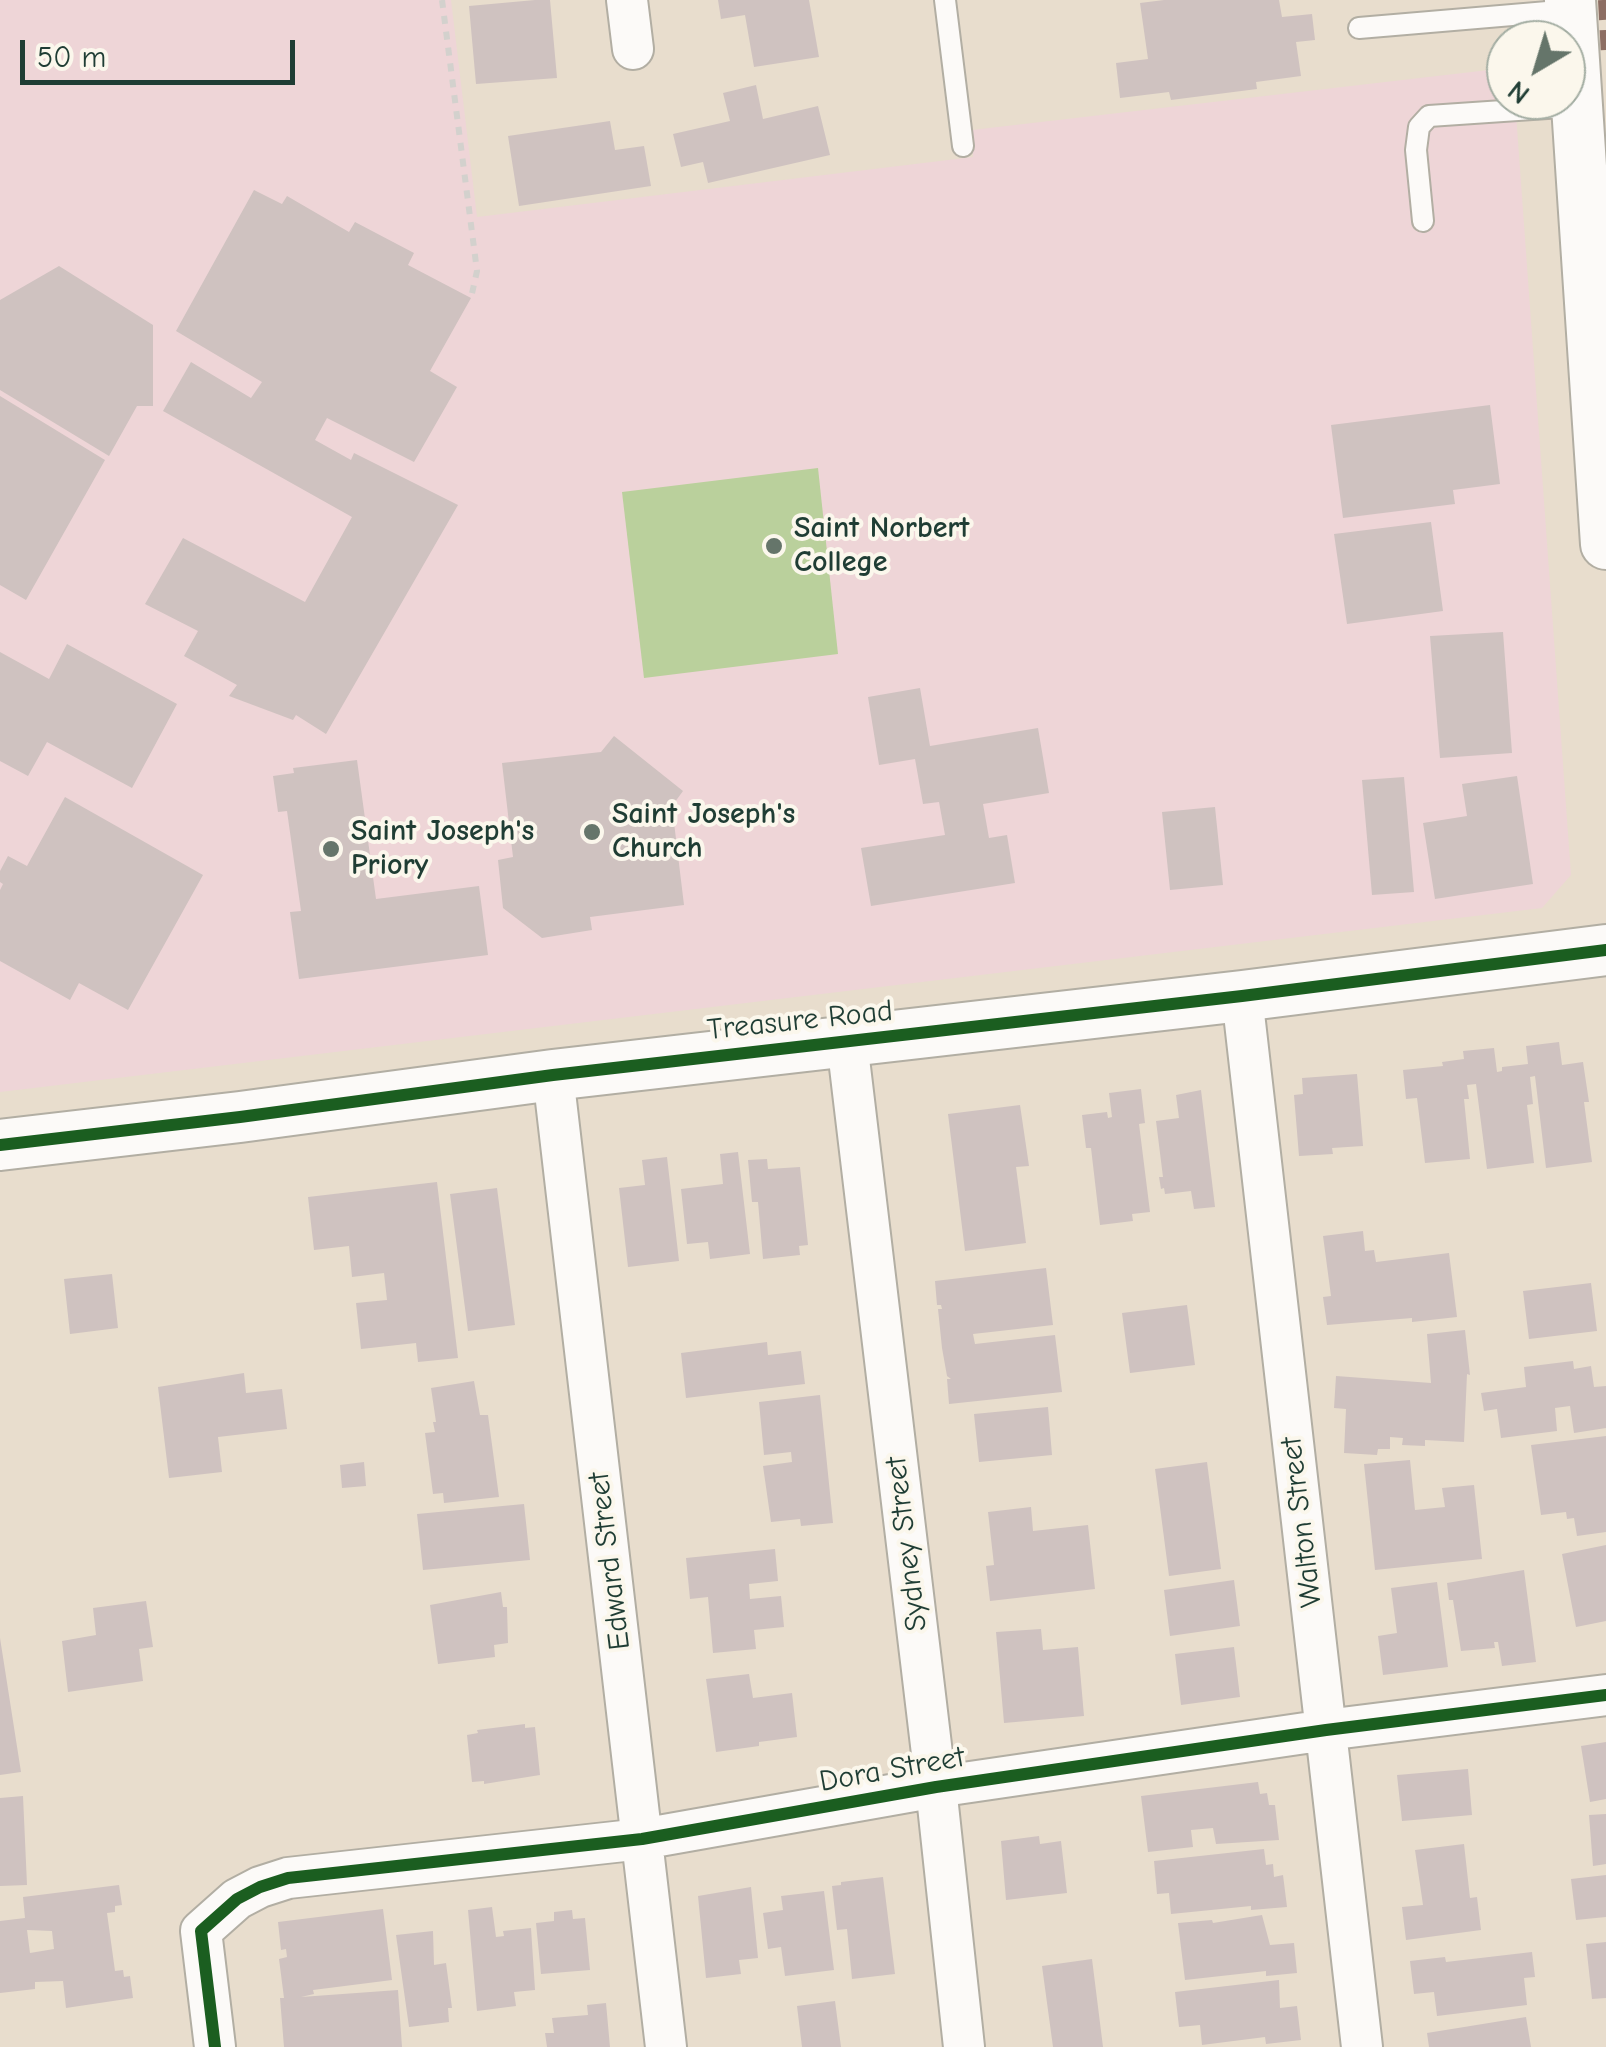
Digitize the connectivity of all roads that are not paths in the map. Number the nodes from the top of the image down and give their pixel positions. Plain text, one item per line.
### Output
1 (627, 0) edge
2 (944, 0) edge
3 (1571, 5) edge
4 (1359, 28) dead end
5 (633, 50) dead end
6 (1486, 112) edge
7 (1577, 120) edge
8 (963, 146) dead end
9 (1423, 221) dead end
10 (1606, 544) edge
11 (1606, 950) edge
12 (1242, 996) junction
13 (847, 1042) junction
14 (554, 1075) junction
15 (0, 1145) edge
16 (1606, 1695) edge
17 (1326, 1730) junction
18 (936, 1787) junction
19 (642, 1839) junction
20 (214, 2047) edge
21 (666, 2047) edge
22 (964, 2047) edge
23 (1362, 2047) edge

1 - 5 street
2 - 8 lane
3 - 4 lane
6 - 9 lane
7 - 10 street
11 - 12 street, Treasure Road
12 - 13 street, Treasure Road
12 - 17 street, Walton Street
13 - 14 street, Treasure Road
13 - 18 street, Sydney Street
14 - 15 street, Treasure Road
14 - 19 street, Edward Street
16 - 17 street, Dora Street
17 - 18 street, Dora Street
17 - 23 street, Walton Street
18 - 19 street, Dora Street
18 - 22 street, Sydney Street
19 - 20 street, Dora Street
19 - 21 street, Edward Street

